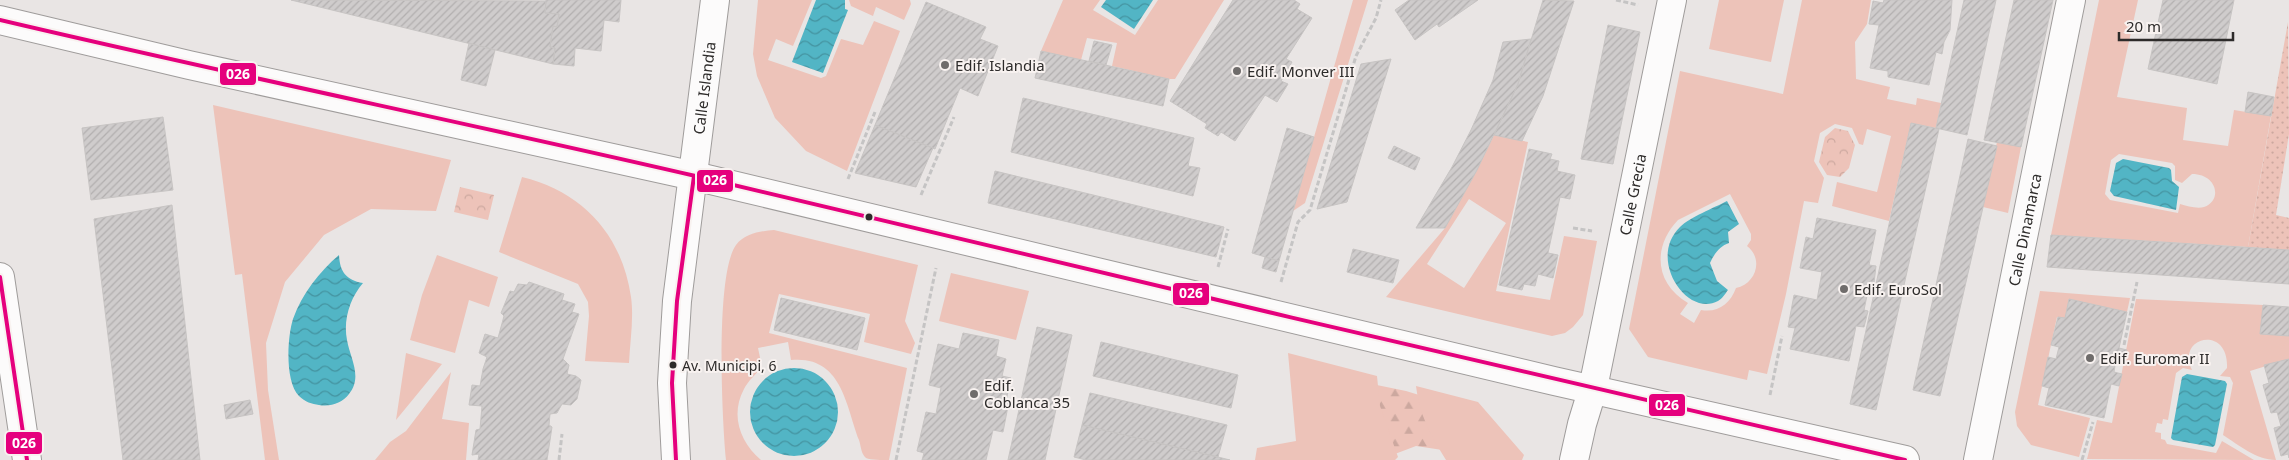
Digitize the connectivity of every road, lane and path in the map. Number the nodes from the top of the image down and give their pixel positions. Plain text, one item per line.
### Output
1 (715, 0) edge
2 (1381, 0) edge
3 (1672, 0) edge
4 (2071, 0) edge
5 (0, 20) edge
6 (875, 112) dead end
7 (954, 117) dead end
8 (694, 176) junction
9 (838, 210) junction
10 (910, 228) junction
11 (942, 236) junction
12 (0, 277) edge
13 (2137, 282) dead end
14 (1272, 314) junction
15 (1782, 336) dead end
16 (2124, 345) dead end
17 (1594, 388) junction
18 (2093, 422) dead end
19 (1762, 427) junction
20 (562, 434) dead end
21 (27, 460) edge
22 (559, 460) edge
23 (676, 460) edge
24 (896, 460) edge
25 (1574, 460) edge
26 (1905, 460) edge
27 (1978, 460) edge
28 (2082, 460) edge

1 - 8 street, Calle Islandia
2 - 14 path
3 - 17 street, Calle Grecia
4 - 27 street, Calle Dinamarca
5 - 8 street
6 - 9 path
7 - 10 path
8 - 9 street
8 - 23 street, Calle Islandia
9 - 10 street
10 - 11 street
11 - 14 street
11 - 24 path
12 - 21 street
13 - 16 path
14 - 17 street
15 - 19 path
17 - 19 street
17 - 25 street, Calle Grecia
18 - 28 path
19 - 26 street
20 - 22 path

